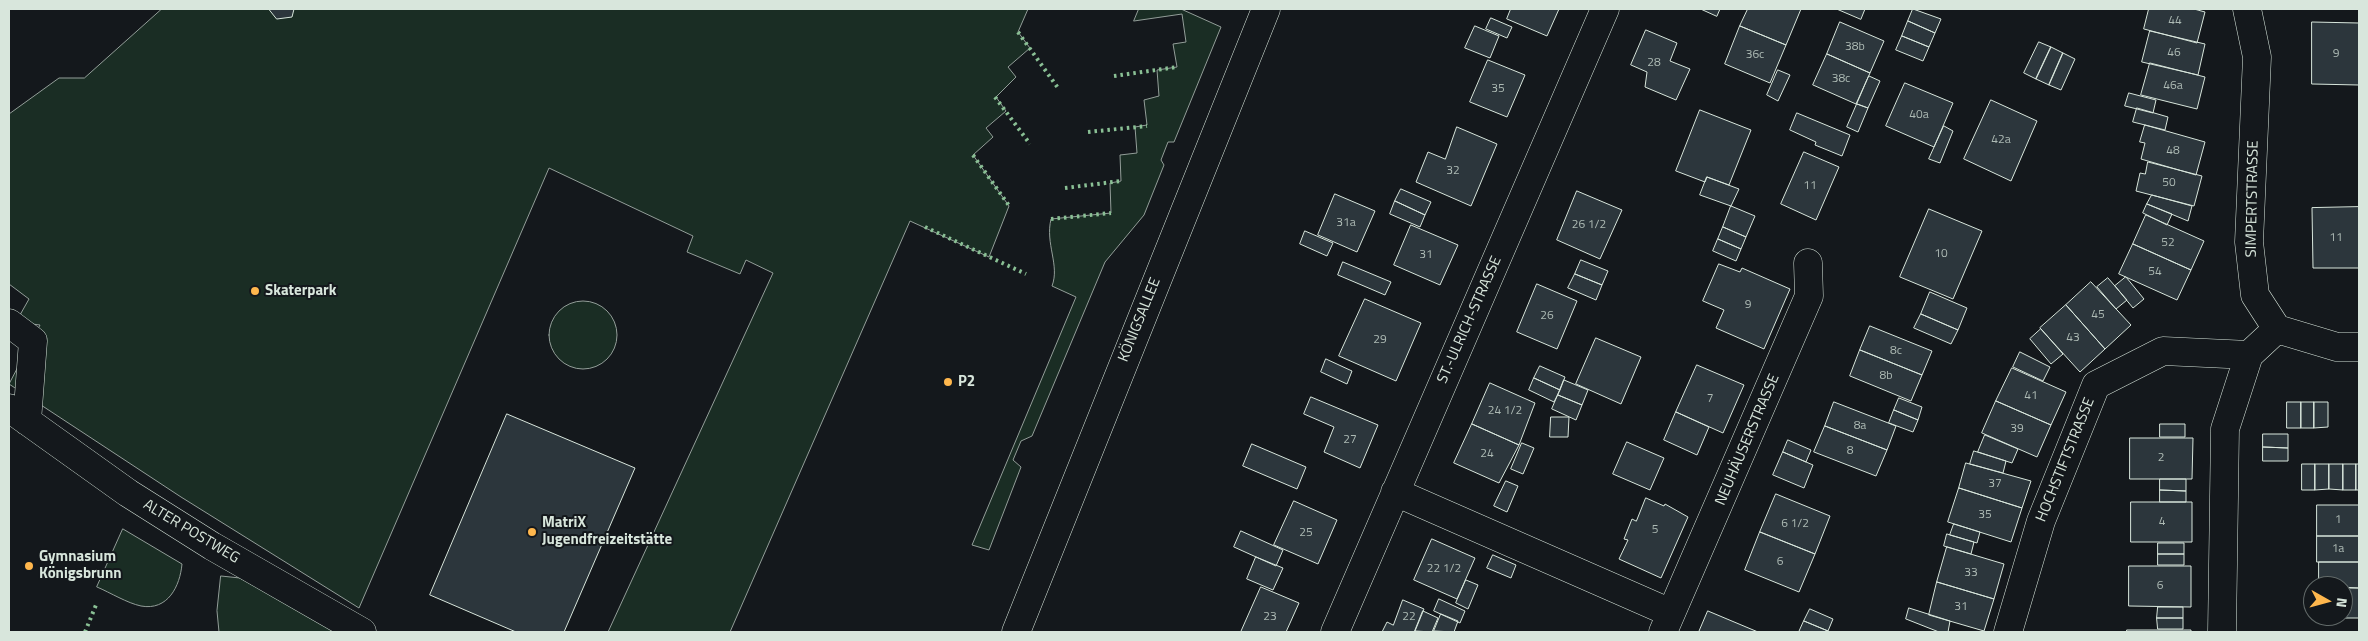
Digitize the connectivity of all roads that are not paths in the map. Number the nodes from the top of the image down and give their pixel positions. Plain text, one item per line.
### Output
1 (1266, 9) edge
2 (1605, 9) edge
3 (2247, 9) edge
4 (1808, 263) dead end
5 (9, 323) edge
6 (2277, 329) junction
7 (2359, 347) edge
8 (2249, 356) junction
9 (18, 415) edge
10 (1394, 492) junction
11 (1667, 623) edge
12 (362, 632) edge
13 (1016, 632) edge
14 (1335, 632) edge
15 (2008, 632) edge
16 (2222, 632) edge

1 - 13 street, KÖNIGSALLEE
2 - 10 street, ST.-ULRICH-STRASSE
3 - 6 street, SIMPERTSTRASSE
4 - 11 street, NEUHÄUSERSTRASSE
5 - 9 street, ALTER POSTWEG
6 - 7 street
6 - 8 street
8 - 15 street, HOCHSTIFTSTRASSE
8 - 16 street
9 - 12 street, ALTER POSTWEG
10 - 11 street, NEUHÄUSERSTRASSE
10 - 14 street, ST.-ULRICH-STRASSE

